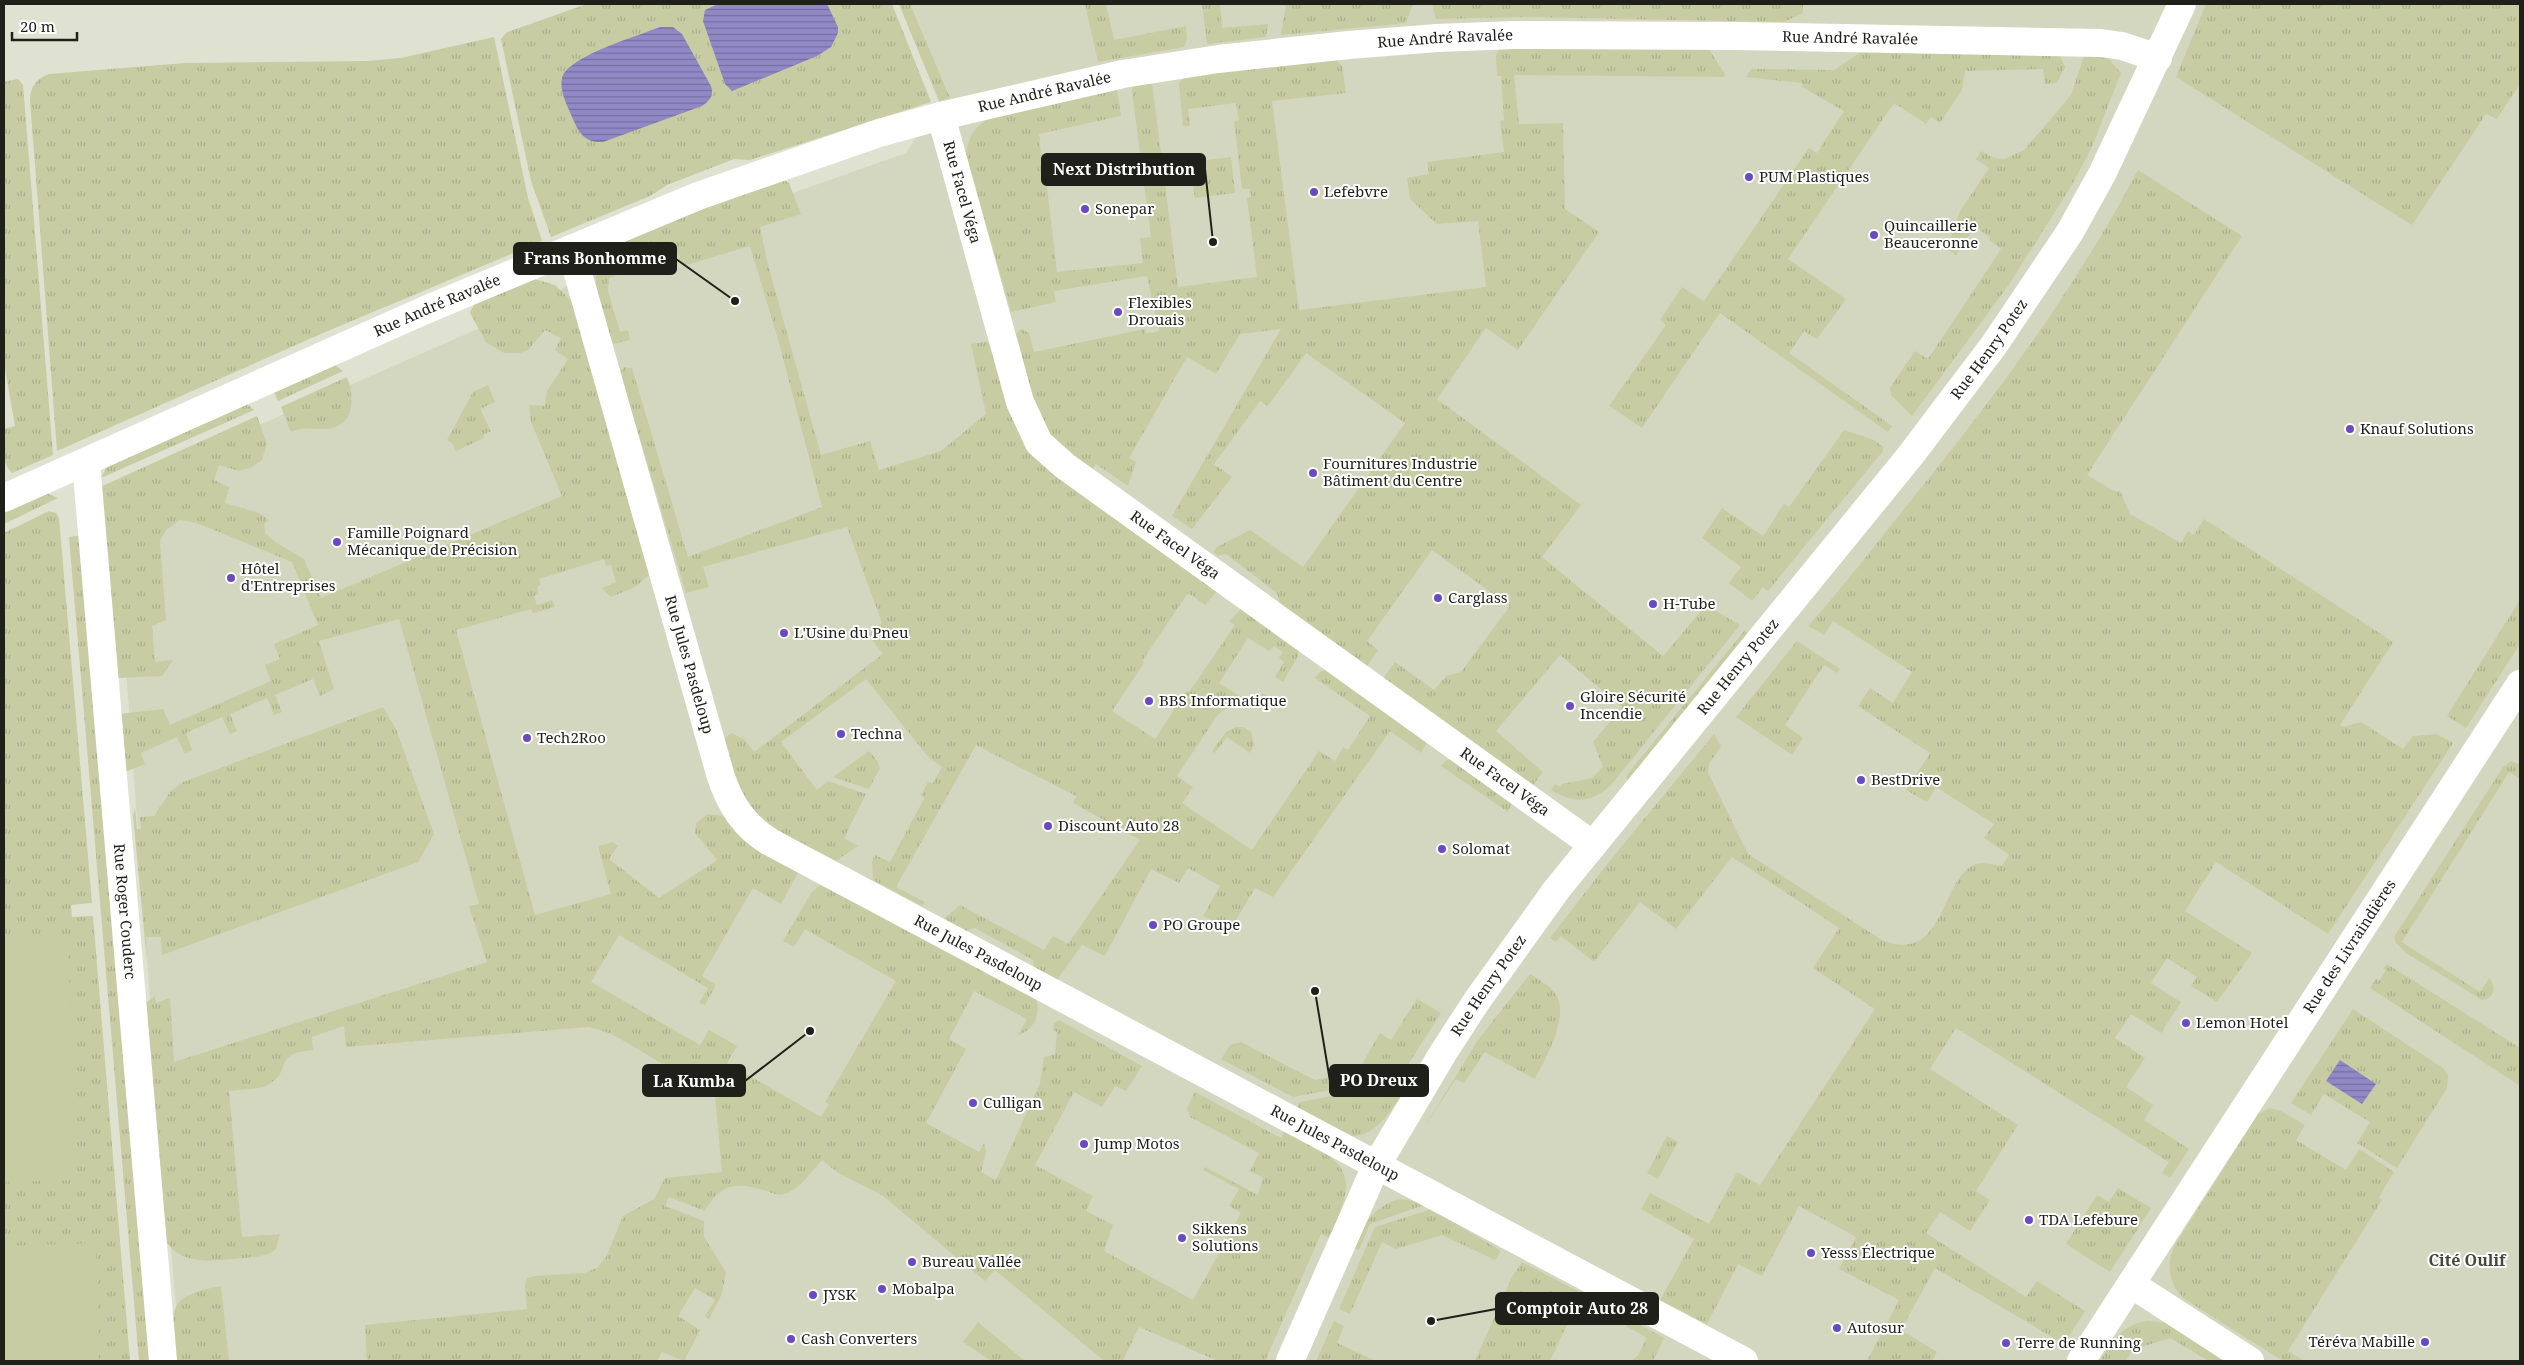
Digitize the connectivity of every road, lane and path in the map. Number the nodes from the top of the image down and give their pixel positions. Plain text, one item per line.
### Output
1 (2182, 4) edge
2 (2158, 58) junction
3 (941, 116) junction
4 (571, 249) junction
5 (86, 462) junction
6 (4, 498) edge
7 (2520, 684) edge
8 (1592, 845) junction
9 (1376, 1166) junction
10 (2131, 1284) junction
11 (163, 1361) edge
12 (1290, 1361) edge
13 (1744, 1361) edge
14 (2081, 1361) edge
15 (2250, 1361) edge

1 - 2 street, Rue Henry Potez
2 - 3 street, Rue André Ravalée
2 - 8 street, Rue Henry Potez
3 - 4 street, Rue André Ravalée
3 - 8 street, Rue Facel Véga
4 - 5 street, Rue André Ravalée
4 - 9 street, Rue Jules Pasdeloup
5 - 6 street, Rue André Ravalée
5 - 11 street, Rue Roger Couderc
7 - 10 street, Rue des Livraindières
8 - 9 street, Rue Henry Potez
9 - 12 street, Rue Henry Potez
9 - 13 street, Rue Jules Pasdeloup
10 - 14 street, Rue des Livraindières
10 - 15 street

